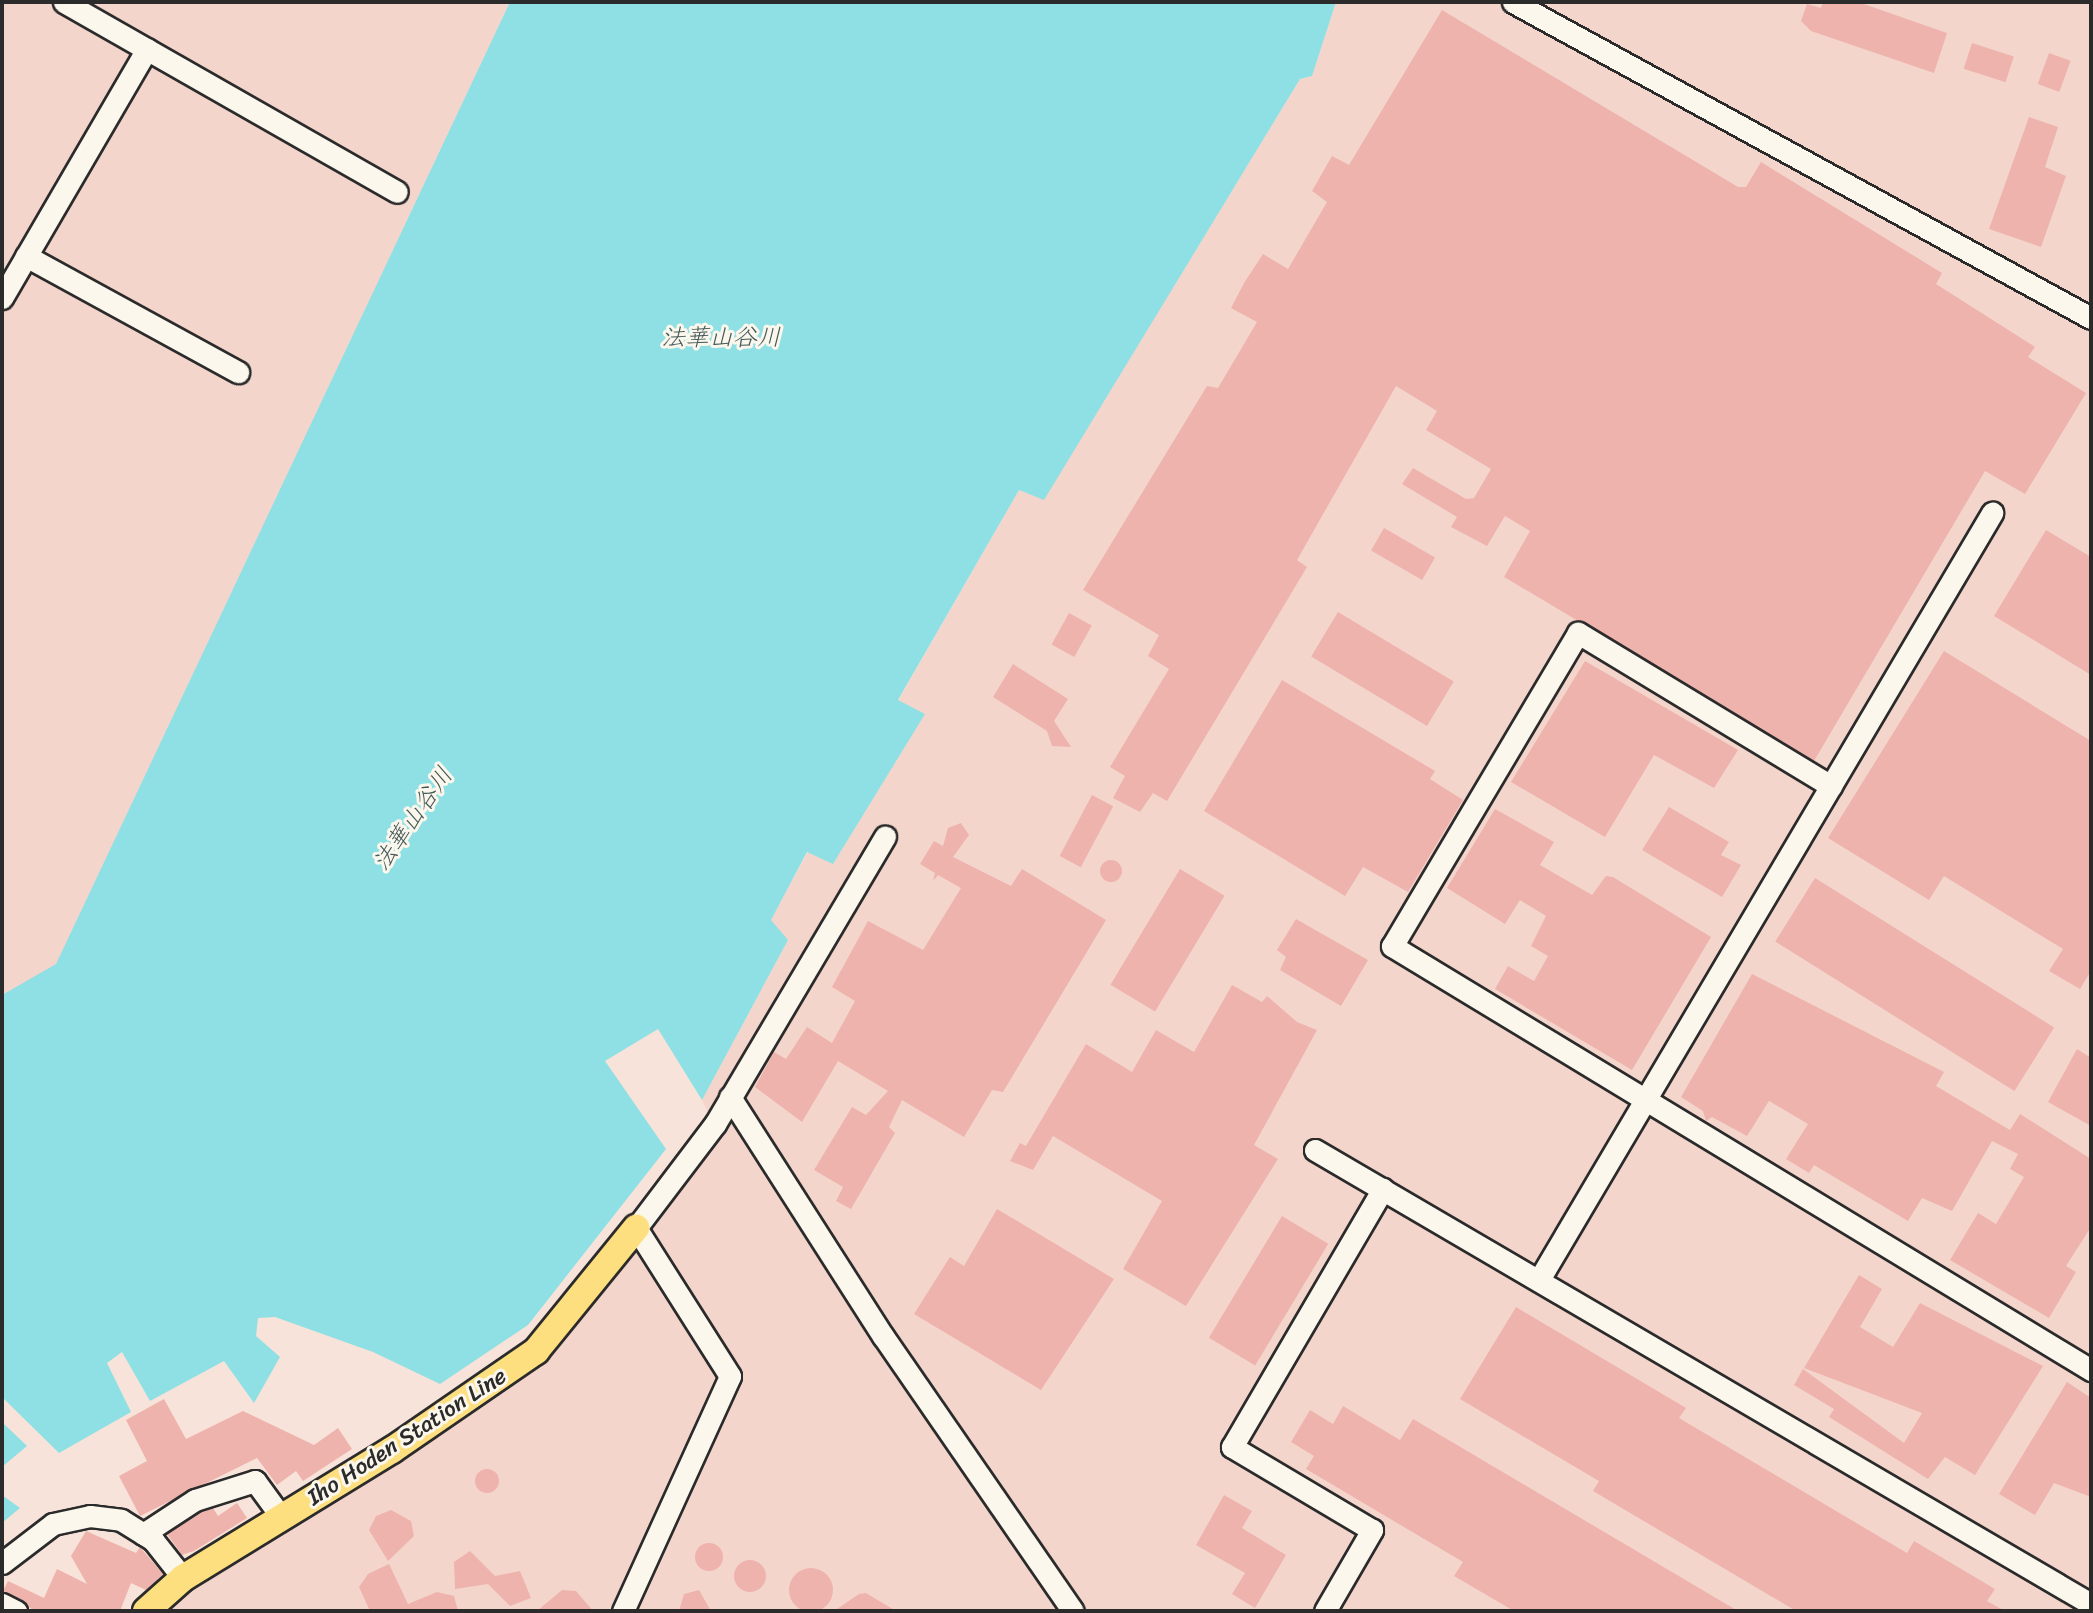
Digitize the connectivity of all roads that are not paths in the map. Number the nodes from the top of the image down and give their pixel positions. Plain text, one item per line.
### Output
1 (64, 2) edge
2 (1513, 2) edge
3 (147, 49) junction
4 (397, 192) dead end
5 (26, 256) junction
6 (2, 298) edge
7 (2091, 318) edge
8 (238, 372) dead end
9 (1992, 513) dead end
10 (1831, 786) junction
11 (885, 836) dead end
12 (730, 1097) junction
13 (1644, 1102) junction
14 (1315, 1150) dead end
15 (1383, 1189) junction
16 (636, 1228) junction
17 (1540, 1278) junction
18 (2091, 1370) edge
19 (282, 1517) junction
20 (143, 1534) junction
21 (2, 1563) edge
22 (183, 1578) junction
23 (2, 1604) edge
24 (2091, 1604) edge
25 (16, 1611) edge
26 (146, 1611) edge
27 (623, 1611) edge
28 (1073, 1611) edge
29 (1325, 1611) edge

1 - 3 street
2 - 7 street
3 - 4 street
3 - 5 street
5 - 6 street
5 - 8 street
9 - 10 street
10 - 13 street
10 - 13 street
11 - 12 street
12 - 16 street
12 - 28 street
13 - 17 street
13 - 18 street
14 - 15 street
15 - 17 street
15 - 29 street
16 - 19 main road, Iho Hoden Station Line
16 - 27 street
17 - 24 street
19 - 20 street
19 - 22 main road, Iho Hoden Station Line
20 - 21 street
20 - 22 street
22 - 26 main road, Iho Hoden Station Line
23 - 25 street

